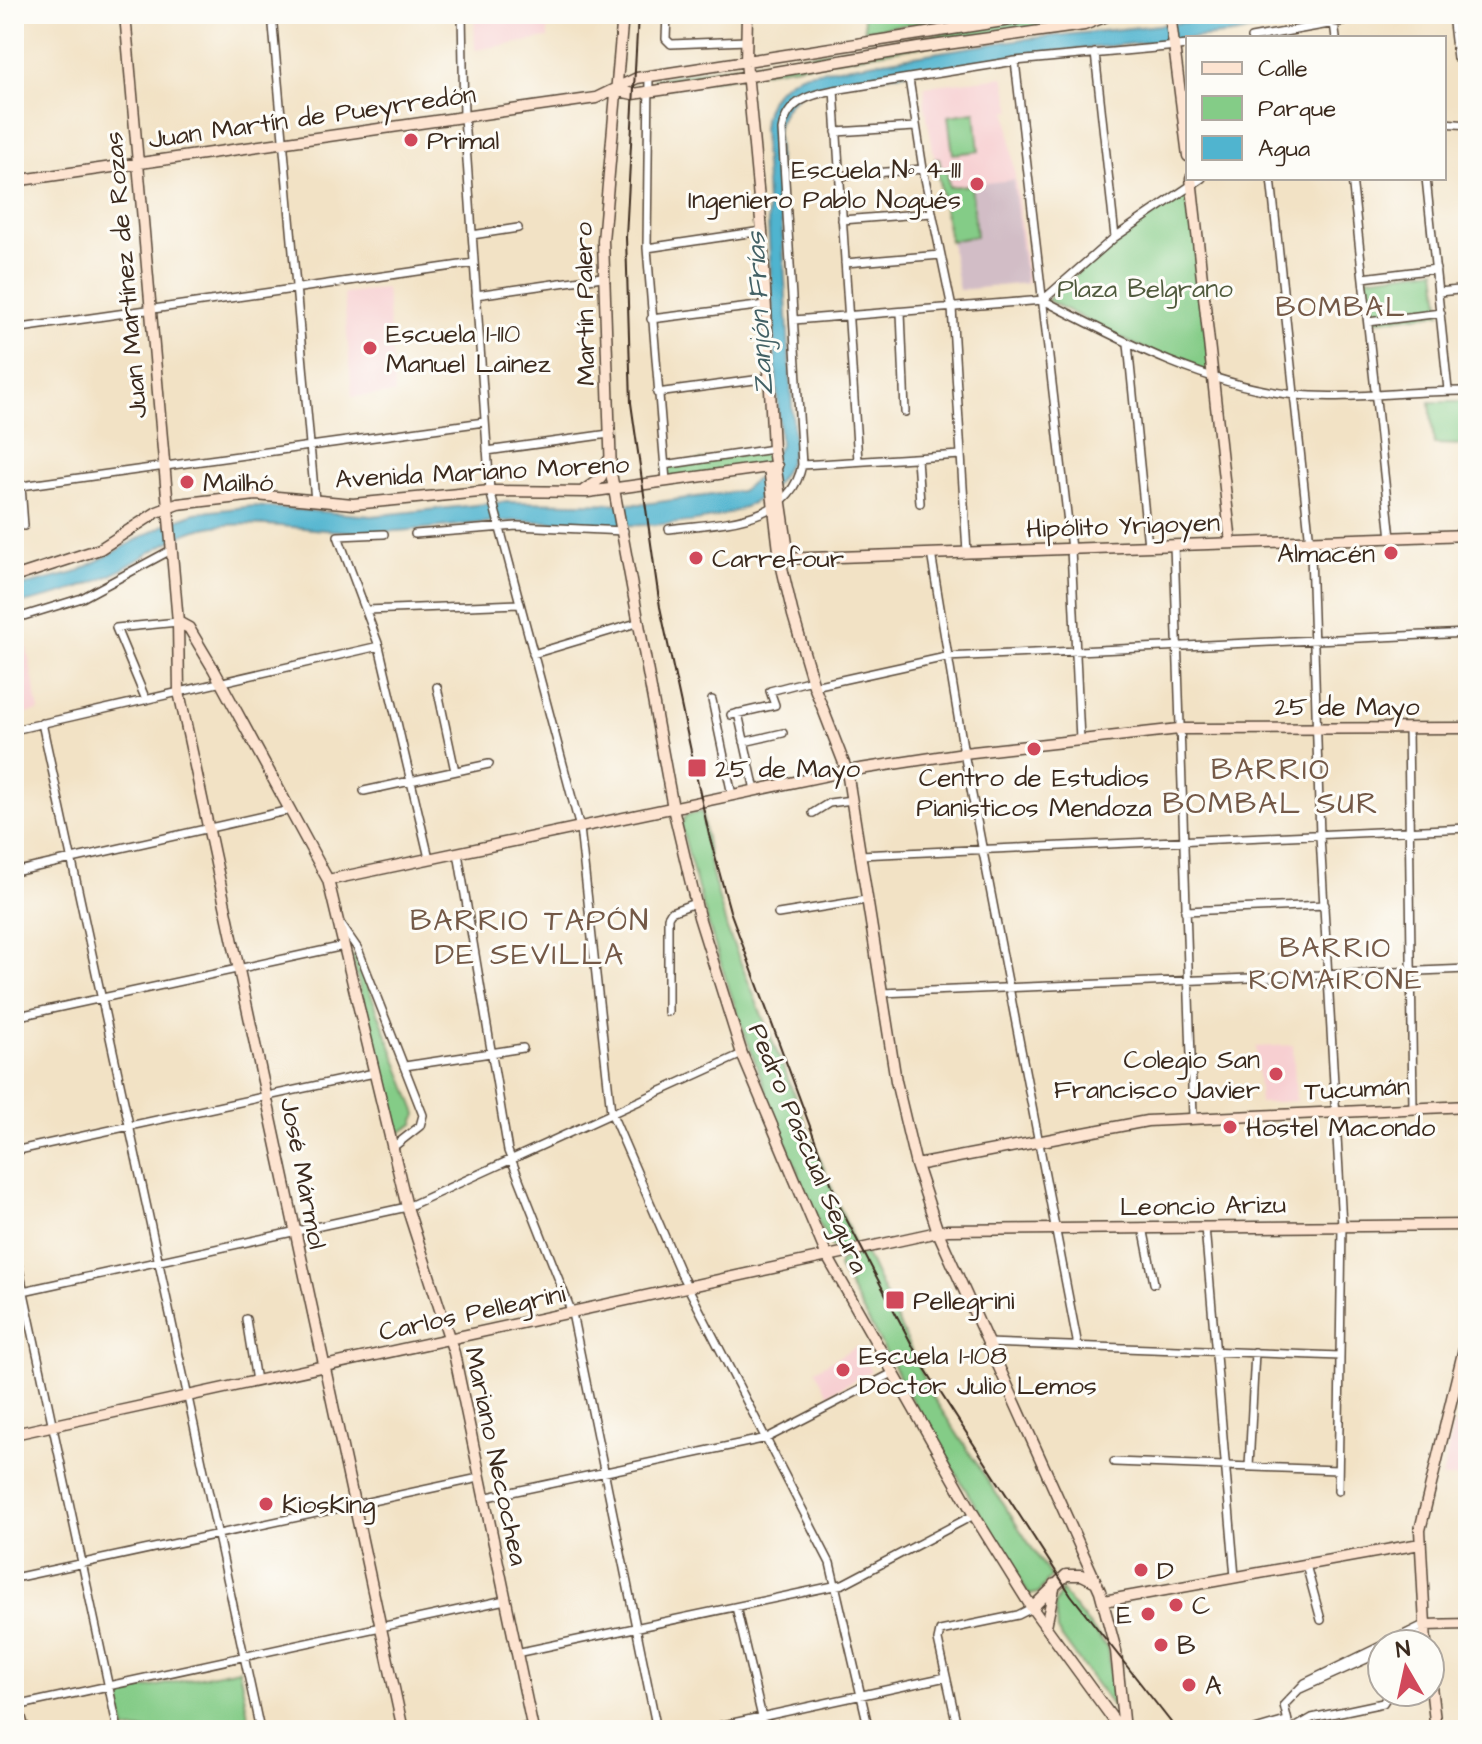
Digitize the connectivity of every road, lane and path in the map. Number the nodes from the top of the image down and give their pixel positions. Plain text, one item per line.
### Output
1 (125, 14) edge
2 (272, 14) edge
3 (462, 14) edge
4 (623, 14) edge
5 (667, 14) edge
6 (747, 14) edge
7 (1049, 14) edge
8 (1112, 14) edge
9 (1385, 14) edge
10 (1452, 14) edge
11 (1173, 18) edge
12 (1334, 23) junction
13 (1264, 36) edge
14 (1336, 36) edge
15 (747, 41) junction
16 (1180, 43) edge
17 (1095, 53) junction
18 (1457, 58) dead end
19 (746, 61) junction
20 (1015, 61) junction
21 (649, 76) junction
22 (748, 77) junction
23 (909, 79) junction
24 (615, 90) junction
25 (834, 90) junction
26 (648, 92) junction
27 (464, 117) junction
28 (1446, 123) edge
29 (1468, 125) edge
30 (915, 127) junction
31 (1186, 128) edge
32 (836, 132) junction
33 (282, 143) junction
34 (137, 164) junction
35 (923, 169) junction
36 (839, 176) junction
37 (1194, 180) edge
38 (1271, 180) edge
39 (1352, 180) edge
40 (1426, 180) edge
41 (14, 181) edge
42 (932, 213) junction
43 (842, 220) junction
44 (518, 228) dead end
45 (762, 231) junction
46 (472, 235) junction
47 (1115, 237) junction
48 (647, 248) junction
49 (941, 255) junction
50 (474, 263) junction
51 (845, 263) junction
52 (1436, 269) junction
53 (602, 277) junction
54 (1363, 278) junction
55 (297, 289) junction
56 (1468, 289) edge
57 (1439, 292) junction
58 (476, 295) junction
59 (1043, 300) junction
60 (766, 305) junction
61 (952, 308) junction
62 (149, 310) junction
63 (901, 312) junction
64 (1441, 313) junction
65 (849, 315) junction
66 (651, 319) junction
67 (794, 320) junction
68 (1368, 322) junction
69 (14, 329) edge
70 (1128, 344) junction
71 (769, 378) junction
72 (1215, 380) junction
73 (1448, 390) junction
74 (1468, 391) edge
75 (657, 393) junction
76 (1376, 393) junction
77 (1297, 395) junction
78 (905, 412) dead end
79 (484, 422) junction
80 (609, 434) junction
81 (310, 446) junction
82 (773, 449) junction
83 (487, 451) junction
84 (610, 451) junction
85 (961, 455) junction
86 (917, 458) junction
87 (858, 461) junction
88 (14, 465) edge
89 (664, 465) junction
90 (802, 465) junction
91 (164, 466) junction
92 (773, 467) junction
93 (666, 481) junction
94 (17, 487) edge
95 (614, 489) junction
96 (490, 491) junction
97 (579, 492) junction
98 (315, 501) junction
99 (920, 503) dead end
100 (168, 507) junction
101 (777, 507) junction
102 (1468, 518) edge
103 (621, 521) junction
104 (498, 525) junction
105 (24, 526) dead end
106 (669, 529) dead end
107 (384, 534) dead end
108 (415, 534) dead end
109 (1467, 535) edge
110 (170, 536) junction
111 (1391, 538) junction
112 (1310, 540) junction
113 (1231, 543) junction
114 (1174, 545) junction
115 (1148, 546) junction
116 (1071, 549) junction
117 (967, 552) junction
118 (931, 553) junction
119 (784, 558) junction
120 (14, 577) edge
121 (1468, 581) edge
122 (519, 604) junction
123 (367, 610) junction
124 (14, 619) edge
125 (178, 622) junction
126 (640, 622) junction
127 (1468, 633) edge
128 (1314, 640) junction
129 (1176, 645) junction
130 (379, 646) junction
131 (1076, 650) junction
132 (533, 654) junction
133 (946, 657) junction
134 (220, 683) junction
135 (813, 683) junction
136 (437, 687) dead end
137 (179, 692) junction
138 (146, 700) junction
139 (712, 700) dead end
140 (42, 723) junction
141 (1316, 728) junction
142 (1408, 728) junction
143 (1468, 728) edge
144 (1179, 729) junction
145 (14, 730) edge
146 (783, 733) dead end
147 (1080, 740) junction
148 (744, 742) junction
149 (964, 753) junction
150 (489, 764) dead end
151 (455, 771) junction
152 (847, 771) junction
153 (410, 781) junction
154 (755, 790) junction
155 (364, 791) dead end
156 (732, 795) junction
157 (852, 800) junction
158 (673, 808) junction
159 (290, 810) junction
160 (813, 813) dead end
161 (210, 828) junction
162 (580, 828) junction
163 (1468, 828) edge
164 (1410, 831) junction
165 (1320, 836) junction
166 (1183, 842) junction
167 (982, 850) junction
168 (458, 853) junction
169 (859, 855) junction
170 (73, 858) junction
171 (429, 858) junction
172 (14, 872) edge
173 (328, 880) junction
174 (866, 900) junction
175 (695, 903) junction
176 (1325, 905) junction
177 (1185, 911) junction
178 (778, 914) dead end
179 (338, 921) junction
180 (344, 946) junction
181 (239, 968) junction
182 (1468, 969) edge
183 (1411, 971) junction
184 (1329, 974) junction
185 (1188, 980) junction
186 (1009, 987) junction
187 (881, 993) junction
188 (104, 997) junction
189 (668, 1012) dead end
190 (14, 1017) edge
191 (523, 1048) dead end
192 (490, 1053) junction
193 (742, 1054) junction
194 (405, 1066) junction
195 (374, 1073) junction
196 (267, 1096) junction
197 (1468, 1106) edge
198 (1413, 1108) junction
199 (1337, 1111) junction
200 (611, 1112) junction
201 (1193, 1117) junction
202 (131, 1126) junction
203 (1036, 1140) junction
204 (392, 1148) junction
205 (14, 1151) edge
206 (510, 1159) junction
207 (916, 1165) junction
208 (407, 1207) junction
209 (1342, 1225) junction
210 (1468, 1225) edge
211 (1143, 1227) junction
212 (1205, 1227) junction
213 (1054, 1228) junction
214 (294, 1232) junction
215 (938, 1232) junction
216 (14, 1246) edge
217 (827, 1256) junction
218 (160, 1261) junction
219 (1154, 1283) dead end
220 (688, 1287) junction
221 (23, 1291) junction
222 (14, 1293) edge
223 (572, 1313) junction
224 (246, 1319) dead end
225 (1468, 1332) edge
226 (450, 1339) junction
227 (988, 1343) junction
228 (1078, 1346) junction
229 (1217, 1351) junction
230 (1255, 1352) junction
231 (1340, 1356) junction
232 (1464, 1360) edge
233 (323, 1367) junction
234 (891, 1374) junction
235 (256, 1381) junction
236 (188, 1396) junction
237 (53, 1425) junction
238 (14, 1434) edge
239 (767, 1438) junction
240 (1114, 1462) dead end
241 (1225, 1466) junction
242 (1249, 1467) junction
243 (1338, 1470) junction
244 (605, 1473) junction
245 (479, 1478) junction
246 (1338, 1491) dead end
247 (483, 1498) junction
248 (353, 1504) junction
249 (974, 1515) junction
250 (217, 1533) junction
251 (1420, 1544) junction
252 (82, 1562) junction
253 (1306, 1565) junction
254 (1235, 1577) junction
255 (14, 1578) edge
256 (1096, 1582) junction
257 (1056, 1583) junction
258 (838, 1585) junction
259 (505, 1600) junction
260 (1104, 1601) junction
261 (736, 1607) junction
262 (1032, 1608) junction
263 (1321, 1620) dead end
264 (1468, 1624) edge
265 (1046, 1626) junction
266 (380, 1627) junction
267 (637, 1628) junction
268 (1425, 1628) edge
269 (1446, 1629) edge
270 (516, 1653) junction
271 (244, 1656) junction
272 (1366, 1657) edge
273 (1366, 1659) edge
274 (946, 1677) junction
275 (109, 1685) junction
276 (1298, 1689) junction
277 (861, 1695) junction
278 (15, 1702) edge
279 (1366, 1707) edge
280 (1434, 1708) edge
281 (761, 1717) junction
282 (1286, 1721) junction
283 (533, 1728) edge
284 (24, 1730) edge
285 (118, 1730) edge
286 (260, 1730) edge
287 (403, 1730) edge
288 (511, 1730) edge
289 (657, 1730) edge
290 (700, 1730) edge
291 (765, 1730) edge
292 (869, 1730) edge
293 (958, 1730) edge
294 (1123, 1730) edge
295 (1255, 1730) edge
296 (1290, 1730) edge
297 (1436, 1730) edge

1 - 34 street, Juan Martínez de Rozas
2 - 33 street
3 - 27 street
4 - 24 street, Martín Palero
5 - 15 street
6 - 15 street
7 - 19 street, Juan Martín de Pueyrredón
8 - 22 street, Juan Martín de Pueyrredón
9 - 12 street
10 - 18 street
11 - 16 street
12 - 13 street
12 - 14 street
15 - 19 street
16 - 17 street
16 - 31 street
17 - 20 street
17 - 47 street
19 - 21 street, Juan Martín de Pueyrredón
19 - 22 street
20 - 23 street
20 - 59 street
21 - 24 street, Juan Martín de Pueyrredón
21 - 26 street
22 - 26 street, Juan Martín de Pueyrredón
22 - 45 street
23 - 25 street
23 - 30 street
24 - 26 street, Juan Martín de Pueyrredón
24 - 27 street, Juan Martín de Pueyrredón
24 - 53 street, Martín Palero
25 - 32 street
25 - 67 street
26 - 48 street
27 - 33 street, Juan Martín de Pueyrredón
27 - 46 street
28 - 29 street
30 - 32 street
30 - 35 street
32 - 36 street
33 - 34 street, Juan Martín de Pueyrredón
33 - 55 street
34 - 41 street, Juan Martín de Pueyrredón
34 - 62 street, Juan Martínez de Rozas
35 - 36 street
35 - 42 street
36 - 43 street
37 - 47 street
37 - 72 street
38 - 77 street
39 - 54 street
40 - 52 street
42 - 43 street
42 - 49 street
43 - 51 street
44 - 46 street
45 - 48 street
45 - 60 street
46 - 50 street
47 - 59 street
48 - 66 street
49 - 51 street
49 - 61 street
50 - 55 street
50 - 58 street
51 - 65 street
52 - 54 street
52 - 57 street
53 - 58 street
53 - 80 street, Martín Palero
54 - 68 street
55 - 62 street
55 - 81 street
56 - 57 street
57 - 64 street
58 - 79 street
59 - 61 street
59 - 70 street
59 - 116 street
60 - 66 street
60 - 71 street
61 - 63 street
61 - 85 street
62 - 69 street
62 - 91 street, Juan Martínez de Rozas
63 - 65 street
63 - 78 street
64 - 68 street
64 - 73 street
65 - 67 street
65 - 87 street
66 - 75 street
67 - 90 street
68 - 76 street
70 - 72 street
70 - 115 street
71 - 75 street
71 - 82 street
72 - 77 street
72 - 113 street
73 - 74 street
73 - 76 street
75 - 89 street
76 - 77 street
76 - 111 street
77 - 112 street
79 - 81 street
79 - 83 street
80 - 83 street
80 - 84 street, Martín Palero
81 - 91 street
81 - 98 street
82 - 89 street
82 - 92 street
83 - 96 street
84 - 95 street, Martín Palero
84 - 97 street
85 - 86 street
85 - 117 street
86 - 87 street
86 - 99 street
87 - 90 street
88 - 94 street
89 - 93 street
90 - 101 street
91 - 94 street
91 - 100 street, Juan Martínez de Rozas
92 - 93 street, Avenida Mariano Moreno
92 - 101 street
92 - 101 street
93 - 95 street, Avenida Mariano Moreno
94 - 105 street
95 - 97 street, Avenida Mariano Moreno
95 - 103 street, Martín Palero
96 - 97 street, Avenida Mariano Moreno
96 - 98 street, Avenida Mariano Moreno
96 - 104 street
98 - 100 street, Avenida Mariano Moreno
100 - 110 street, Juan Martínez de Rozas
100 - 120 street, Avenida Mariano Moreno
101 - 106 street
101 - 119 street
102 - 109 street
103 - 104 street
103 - 126 street, Pedro Pascual Segura
104 - 108 street
104 - 122 street
107 - 123 street
109 - 111 street, Hipólito Yrigoyen
109 - 121 street
110 - 124 street
110 - 125 street
111 - 112 street, Hipólito Yrigoyen
112 - 113 street, Hipólito Yrigoyen
112 - 128 street
113 - 114 street, Hipólito Yrigoyen
114 - 115 street, Hipólito Yrigoyen
114 - 129 street
115 - 116 street, Hipólito Yrigoyen
116 - 117 street, Hipólito Yrigoyen
116 - 131 street
117 - 118 street, Hipólito Yrigoyen
118 - 119 street, Hipólito Yrigoyen
118 - 133 street
119 - 135 street
122 - 123 street
122 - 132 street
123 - 130 street
125 - 134 street, Mariano Necochea
125 - 137 street, José Mármol
125 - 138 street
126 - 132 street
126 - 158 street, Pedro Pascual Segura
127 - 128 street
128 - 129 street
128 - 141 street
129 - 131 street
129 - 144 street
130 - 134 street
130 - 153 street
131 - 133 street
131 - 147 street
132 - 162 street
133 - 135 street
133 - 149 street
134 - 137 street
134 - 159 street, Mariano Necochea
135 - 148 street
135 - 152 street
136 - 151 street
137 - 138 street
137 - 161 street, José Mármol
138 - 140 street
139 - 156 street
140 - 145 street
140 - 170 street
141 - 142 street, 25 de Mayo
141 - 144 street, 25 de Mayo
141 - 165 street
142 - 143 street, 25 de Mayo
142 - 164 street
144 - 147 street, 25 de Mayo
144 - 166 street
146 - 148 street
147 - 149 street, 25 de Mayo
148 - 154 street
149 - 152 street, 25 de Mayo
149 - 167 street
150 - 151 street
151 - 153 street
152 - 154 street, 25 de Mayo
152 - 157 street
153 - 155 street
153 - 171 street
154 - 156 street, 25 de Mayo
156 - 158 street, 25 de Mayo
157 - 160 street
157 - 169 street
158 - 162 street, 25 de Mayo
158 - 175 street, Pedro Pascual Segura
159 - 161 street
159 - 173 street, Mariano Necochea
161 - 170 street
161 - 181 street, José Mármol
162 - 168 street, 25 de Mayo
162 - 200 street
163 - 164 street
164 - 165 street
164 - 183 street
165 - 166 street
165 - 176 street
166 - 167 street
166 - 177 street
167 - 169 street
167 - 186 street
168 - 171 street, 25 de Mayo
168 - 192 street
169 - 174 street
170 - 172 street
170 - 188 street
171 - 173 street, 25 de Mayo
173 - 179 street, Mariano Necochea
174 - 178 street
174 - 187 street
175 - 189 street
175 - 193 street, Pedro Pascual Segura
176 - 177 street
176 - 184 street
177 - 185 street
179 - 180 street, Mariano Necochea
179 - 194 street, Mariano Necochea
180 - 181 street
180 - 195 street, Mariano Necochea
181 - 188 street
181 - 196 street, José Mármol
182 - 183 street
183 - 184 street
183 - 198 street
184 - 185 street
184 - 199 street
185 - 186 street
185 - 201 street
186 - 187 street
186 - 203 street
187 - 207 street
188 - 190 street
188 - 202 street
191 - 192 street
192 - 194 street
192 - 206 street
193 - 200 street
193 - 217 street, Pedro Pascual Segura
194 - 204 street, Mariano Necochea
195 - 196 street
195 - 204 street, Mariano Necochea
196 - 202 street
196 - 214 street, José Mármol
197 - 198 street, Tucumán
198 - 199 street, Tucumán
199 - 201 street, Tucumán
199 - 209 street
200 - 206 street
200 - 220 street
201 - 203 street, Tucumán
202 - 205 street
202 - 218 street
203 - 207 street, Tucumán
203 - 213 street
204 - 208 street, Mariano Necochea
206 - 208 street
206 - 223 street
207 - 215 street
208 - 214 street
208 - 226 street, Mariano Necochea
209 - 210 street, Leoncio Arizu
209 - 212 street, Leoncio Arizu
209 - 231 street
211 - 212 street, Leoncio Arizu
211 - 213 street, Leoncio Arizu
211 - 219 street
212 - 229 street
213 - 215 street, Leoncio Arizu
213 - 228 street
214 - 218 street
214 - 233 street, José Mármol
215 - 217 street, Carlos Pellegrini
215 - 227 street
216 - 221 street
217 - 220 street, Carlos Pellegrini
217 - 234 street, Pedro Pascual Segura
218 - 221 street
218 - 236 street
220 - 223 street, Carlos Pellegrini
220 - 239 street
221 - 222 street
221 - 237 street
223 - 226 street, Carlos Pellegrini
223 - 244 street
224 - 235 street
225 - 232 street
226 - 233 street, Carlos Pellegrini
226 - 245 street, Mariano Necochea
227 - 228 street
227 - 256 street
228 - 229 street
229 - 230 street
229 - 241 street
230 - 231 street
230 - 242 street
231 - 243 street
232 - 251 street
233 - 235 street, Carlos Pellegrini
233 - 248 street, José Mármol
234 - 239 street
234 - 249 street, Pedro Pascual Segura
235 - 236 street, Carlos Pellegrini
236 - 237 street, Carlos Pellegrini
236 - 250 street
237 - 238 street, Carlos Pellegrini
237 - 252 street
239 - 244 street
239 - 258 street
240 - 241 street
241 - 242 street
241 - 254 street
242 - 243 street
243 - 246 street
244 - 247 street
244 - 267 street
245 - 247 street, Mariano Necochea
245 - 248 street
247 - 259 street, Mariano Necochea
248 - 250 street
248 - 266 street, José Mármol
249 - 258 street
249 - 262 street, Pedro Pascual Segura
250 - 252 street
250 - 271 street
251 - 253 street
251 - 268 street
252 - 255 street
252 - 275 street
253 - 254 street
253 - 263 street
254 - 260 street
256 - 257 street
256 - 260 street
257 - 262 street
257 - 265 street
258 - 261 street
258 - 277 street
259 - 266 street
259 - 270 street, Mariano Necochea
260 - 294 street
261 - 267 street
261 - 281 street
262 - 265 street, Pedro Pascual Segura
262 - 274 street
264 - 269 street
265 - 294 street, Pedro Pascual Segura
266 - 271 street
266 - 287 street, José Mármol
267 - 270 street
267 - 289 street
270 - 283 street, Mariano Necochea
271 - 275 street
271 - 286 street
272 - 276 street
273 - 276 street
274 - 277 street
274 - 293 street
275 - 278 street
275 - 285 street
276 - 282 street
277 - 281 street
277 - 292 street
278 - 284 street
279 - 296 street
280 - 297 street
281 - 290 street
281 - 291 street
282 - 295 street
282 - 296 street
283 - 288 street

